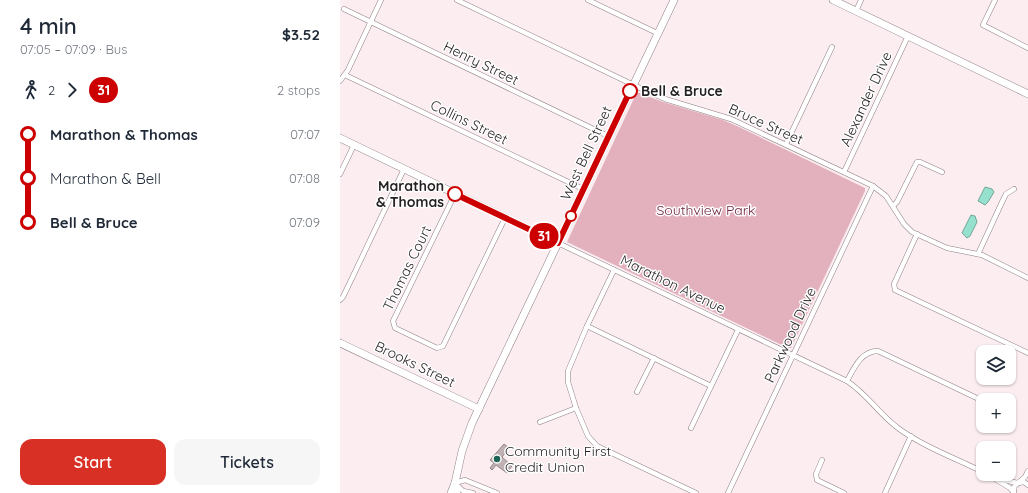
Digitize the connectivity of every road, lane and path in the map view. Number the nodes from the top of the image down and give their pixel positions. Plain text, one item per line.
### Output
1 (381, 0) edge
2 (457, 0) edge
3 (588, 0) edge
4 (833, 0) edge
5 (861, 0) edge
6 (995, 0) edge
7 (673, 1) edge
8 (344, 9) dead end
9 (856, 11) junction
10 (371, 22) junction
11 (657, 34) junction
12 (908, 36) junction
13 (832, 46) dead end
14 (1028, 48) edge
15 (345, 74) junction
16 (340, 81) edge
17 (633, 85) junction
18 (1028, 94) edge
19 (608, 136) junction
20 (340, 138) edge
21 (786, 144) junction
22 (354, 145) junction
23 (404, 169) junction
24 (844, 172) junction
25 (942, 172) dead end
26 (340, 174) edge
27 (873, 186) junction
28 (583, 189) junction
29 (1014, 189) dead end
30 (455, 194) junction
31 (893, 206) junction
32 (505, 218) junction
33 (917, 234) junction
34 (558, 243) junction
35 (978, 254) junction
36 (614, 270) junction
37 (1028, 278) edge
38 (340, 300) edge
39 (587, 326) junction
40 (738, 330) junction
41 (340, 343) edge
42 (1028, 354) edge
43 (792, 356) junction
44 (654, 358) junction
45 (847, 381) junction
46 (711, 386) junction
47 (637, 392) dead end
48 (976, 398) edge
49 (576, 408) junction
50 (479, 409) junction
51 (540, 422) dead end
52 (691, 428) dead end
53 (911, 436) junction
54 (822, 460) dead end
55 (976, 468) edge
56 (1028, 471) edge
57 (999, 481) edge
58 (1009, 481) edge
59 (455, 483) junction
60 (1019, 483) junction
61 (1028, 484) edge
62 (450, 493) edge
63 (457, 493) edge
64 (473, 493) edge
65 (497, 493) edge
66 (696, 493) edge
67 (728, 493) edge
68 (844, 493) edge
69 (885, 493) edge
70 (1014, 493) edge

1 - 10 street
2 - 17 street, Bruce Street
3 - 11 street
4 - 9 main road
5 - 9 street
6 - 14 street
7 - 11 main road, West Bell Street
8 - 10 street, Henry Street
9 - 12 main road
10 - 15 street
10 - 19 street, Henry Street
11 - 17 main road, West Bell Street
12 - 18 main road
12 - 24 street, Alexander Drive
13 - 21 street
15 - 16 street
15 - 28 street, Collins Street
17 - 19 main road, West Bell Street
17 - 21 street, Bruce Street
19 - 28 main road, West Bell Street
20 - 22 main road, Marathon Avenue
21 - 24 street, Bruce Street
22 - 23 main road, Marathon Avenue
22 - 26 street
23 - 30 main road, Marathon Avenue
23 - 38 street
24 - 27 street, Bruce Street
25 - 31 street
27 - 31 street, Bruce Street
27 - 43 street, Parkwood Drive
28 - 34 main road, West Bell Street
29 - 35 street
30 - 32 main road, Marathon Avenue
30 - 32 street, Thomas Court
31 - 33 street, Bruce Street
32 - 34 main road, Marathon Avenue
33 - 35 street, Bruce Street
33 - 42 street
34 - 36 street, Marathon Avenue
34 - 50 main road, West Bell Street
35 - 37 street, Bruce Street
36 - 39 street
36 - 40 street, Marathon Avenue
39 - 44 street
39 - 49 street
40 - 43 street, Marathon Avenue
40 - 46 street
41 - 50 main road, Brooks Street
43 - 45 street, Marathon Avenue
43 - 67 street, Parkwood Drive
44 - 46 street
44 - 47 street
45 - 48 street
45 - 53 street, Marathon Avenue
46 - 52 street
49 - 51 street
49 - 66 street
50 - 59 main road
53 - 55 street, Marathon Avenue
53 - 69 street
54 - 68 street
56 - 60 street
57 - 70 street
58 - 60 street
59 - 62 main road
59 - 63 main road
59 - 64 street
59 - 65 street
60 - 61 street
60 - 70 street

